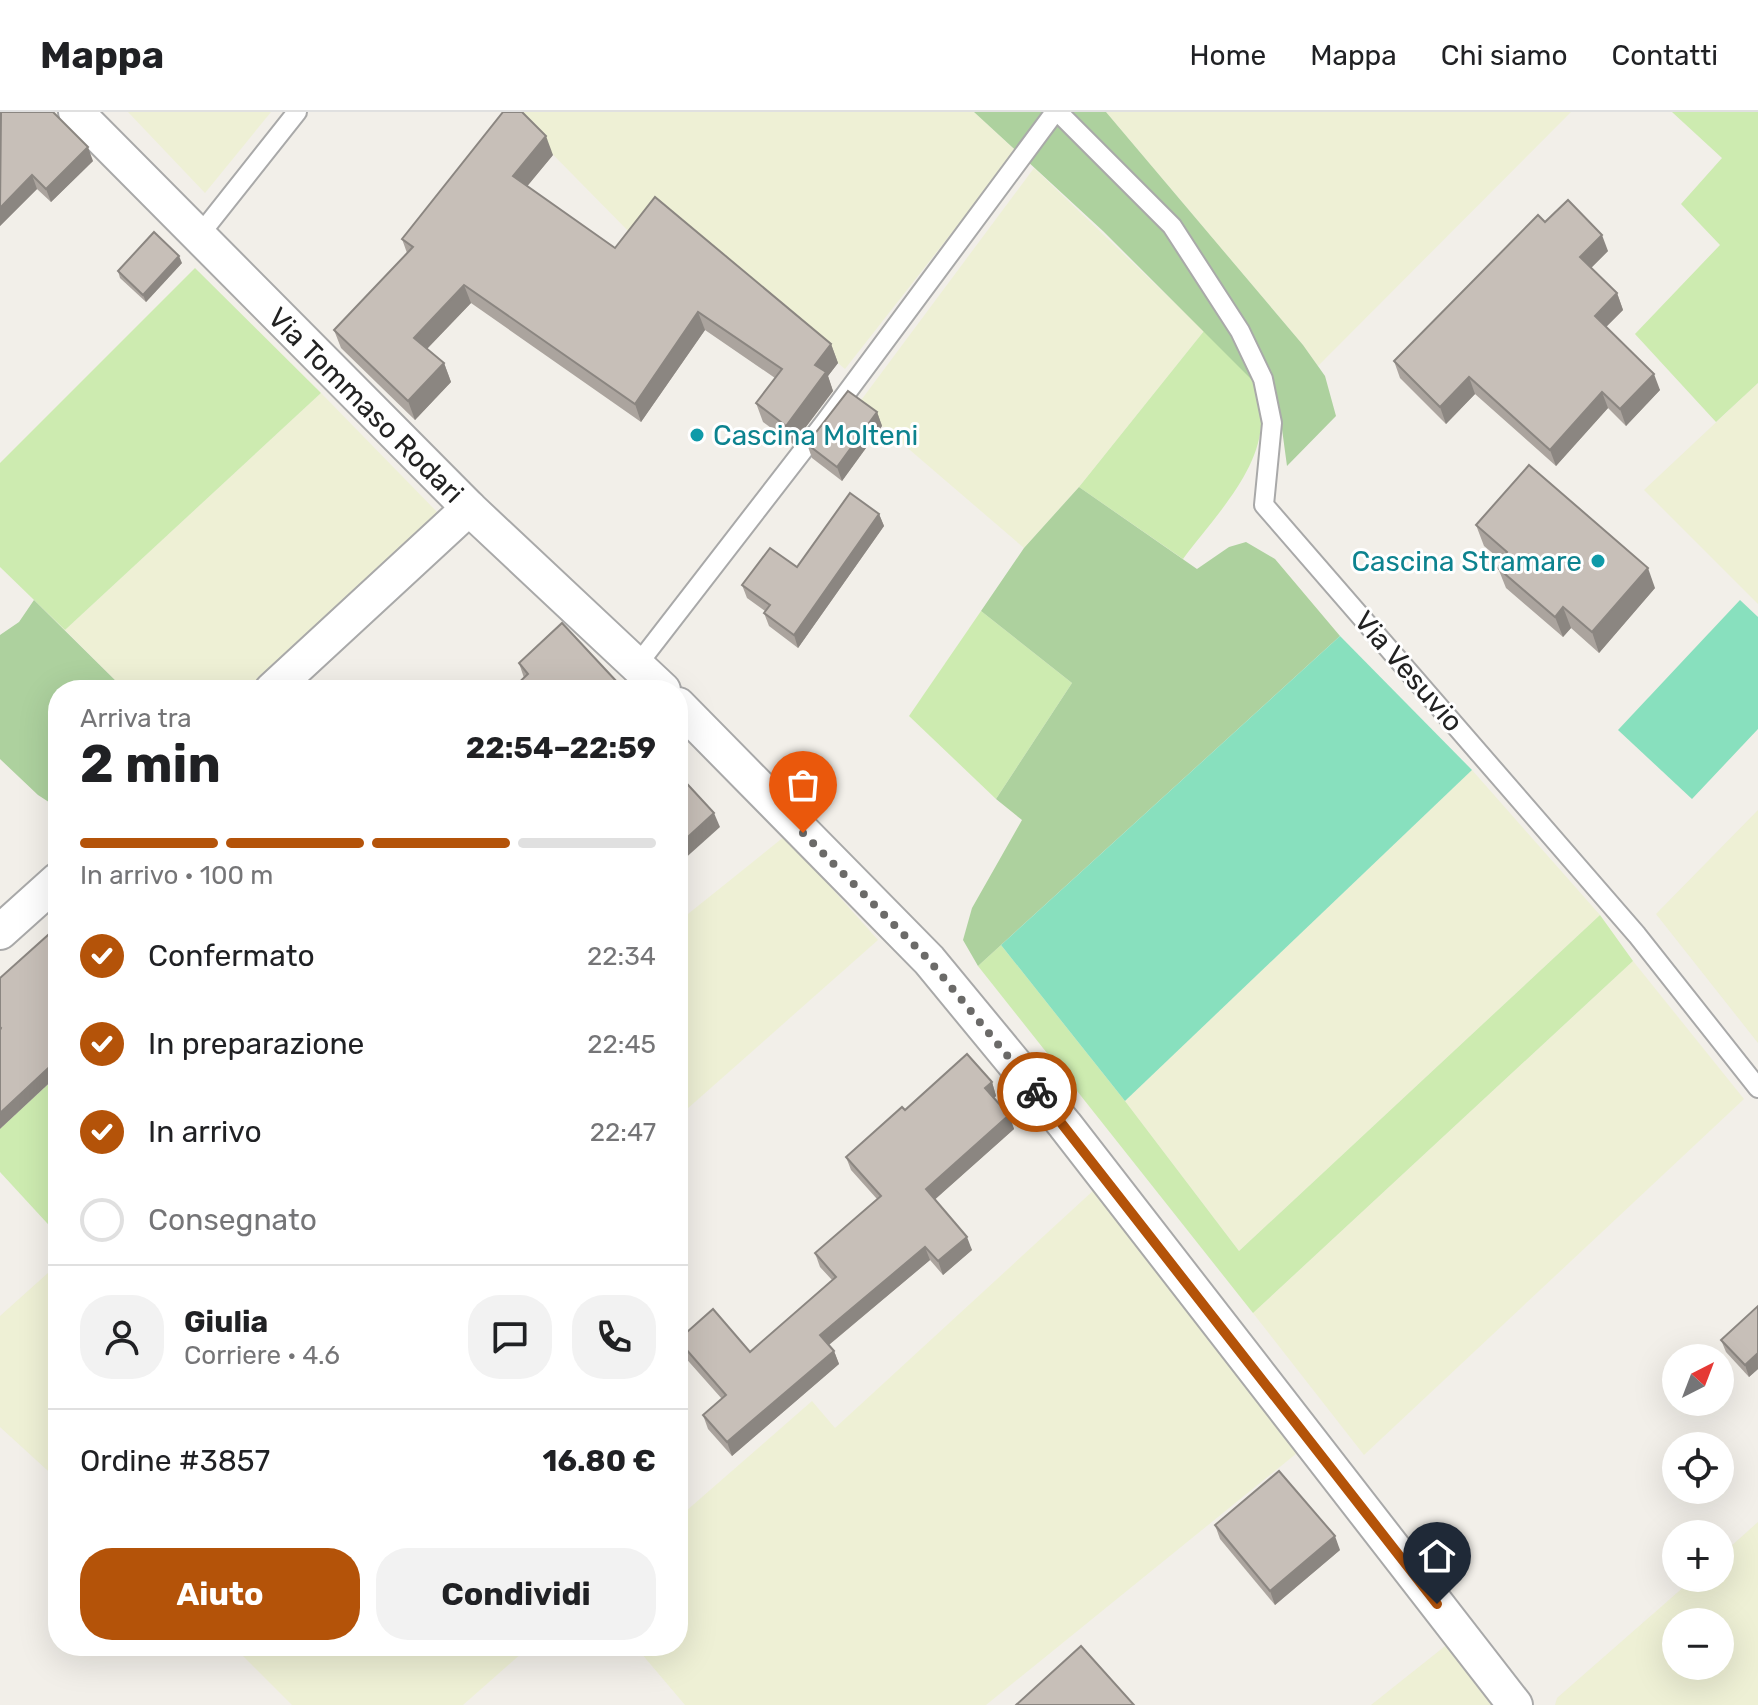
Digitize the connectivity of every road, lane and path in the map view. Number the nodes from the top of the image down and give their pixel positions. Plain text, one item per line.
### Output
1 (76, 112) edge
2 (297, 112) edge
3 (1056, 112) edge
4 (198, 237) junction
5 (469, 508) junction
6 (638, 664) junction
7 (283, 680) edge
8 (653, 680) edge
9 (688, 715) edge
10 (48, 889) edge
11 (0, 932) edge
12 (1758, 1088) edge
13 (1515, 1705) edge

1 - 4 street, Via Tommaso Rodari
2 - 4 lane
3 - 6 lane
3 - 12 lane, Via Vesuvio
4 - 5 street, Via Tommaso Rodari
5 - 6 street, Via Tommaso Rodari
5 - 7 street
6 - 8 street, Via Tommaso Rodari
9 - 13 street
10 - 11 street

